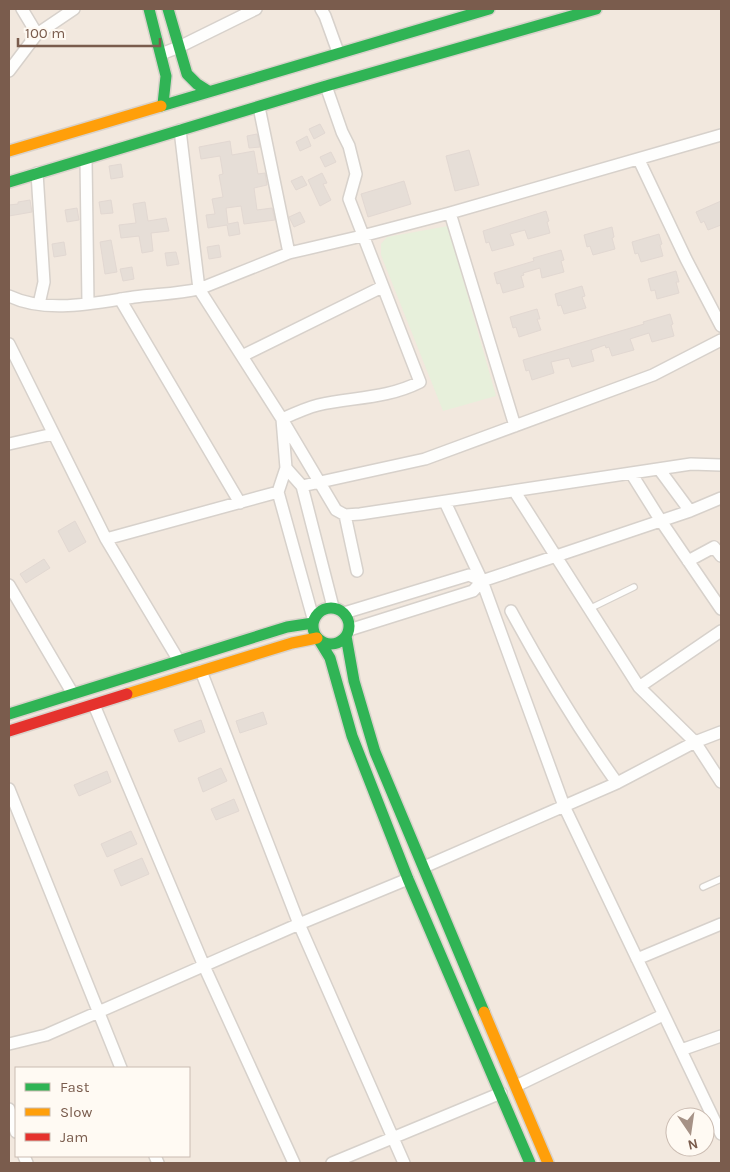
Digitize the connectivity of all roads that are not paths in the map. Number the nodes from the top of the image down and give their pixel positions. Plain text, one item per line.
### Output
1 (22, 9) edge
2 (74, 9) edge
3 (149, 9) edge
4 (168, 9) edge
5 (256, 9) edge
6 (321, 9) edge
7 (489, 9) edge
8 (596, 9) edge
9 (37, 34) junction
10 (179, 47) junction
11 (338, 52) junction
12 (161, 54) junction
13 (9, 71) edge
14 (326, 86) junction
15 (208, 91) junction
16 (163, 104) junction
17 (259, 107) junction
18 (180, 130) junction
19 (721, 135) edge
20 (9, 151) edge
21 (86, 159) junction
22 (638, 160) junction
23 (38, 173) junction
24 (9, 182) edge
25 (450, 213) junction
26 (362, 236) junction
27 (289, 253) junction
28 (382, 287) junction
29 (198, 289) junction
30 (9, 296) edge
31 (120, 299) junction
32 (88, 303) junction
33 (39, 304) junction
34 (721, 326) edge
35 (721, 340) edge
36 (9, 344) edge
37 (242, 356) junction
38 (282, 419) junction
39 (516, 426) junction
40 (53, 434) junction
41 (9, 444) edge
42 (721, 465) edge
43 (286, 468) junction
44 (659, 469) junction
45 (632, 473) junction
46 (320, 482) junction
47 (302, 486) junction
48 (278, 492) junction
49 (515, 492) junction
50 (721, 498) edge
51 (445, 502) junction
52 (240, 503) junction
53 (690, 511) junction
54 (345, 515) junction
55 (660, 521) junction
56 (106, 539) junction
57 (556, 556) junction
58 (721, 556) edge
59 (688, 561) junction
60 (357, 571) dead end
61 (482, 581) junction
62 (9, 585) edge
63 (634, 587) dead end
64 (334, 607) junction
65 (721, 609) edge
66 (589, 610) junction
67 (512, 611) dead end
68 (344, 613) junction
69 (313, 621) junction
70 (721, 631) edge
71 (347, 633) junction
72 (318, 639) junction
73 (178, 661) junction
74 (201, 671) junction
75 (639, 687) junction
76 (73, 694) junction
77 (94, 705) junction
78 (9, 714) edge
79 (721, 723) edge
80 (9, 731) edge
81 (721, 732) edge
82 (698, 740) junction
83 (721, 782) edge
84 (617, 783) junction
85 (9, 789) edge
86 (564, 806) junction
87 (424, 867) junction
88 (408, 879) junction
89 (721, 879) edge
90 (703, 886) dead end
91 (299, 924) junction
92 (721, 924) edge
93 (637, 960) junction
94 (204, 966) junction
95 (99, 1013) junction
96 (663, 1014) junction
97 (721, 1036) edge
98 (9, 1044) edge
99 (681, 1050) junction
100 (121, 1067) edge
101 (516, 1086) junction
102 (501, 1093) junction
103 (9, 1109) edge
104 (15, 1129) edge
105 (721, 1134) edge
106 (391, 1138) junction
107 (294, 1163) edge
108 (332, 1163) edge
109 (404, 1163) edge
110 (530, 1163) edge
111 (548, 1163) edge

1 - 9 street
2 - 9 street
3 - 12 street
4 - 10 street
5 - 10 street
6 - 11 street
7 - 11 street
8 - 14 street
9 - 13 street
10 - 12 street
10 - 15 street
11 - 15 street
12 - 16 street
14 - 17 street
14 - 26 street
15 - 16 street
16 - 20 street
17 - 18 street
17 - 27 street
18 - 21 street
18 - 29 street
19 - 22 street
21 - 23 street
21 - 32 street
22 - 25 street
22 - 34 street
23 - 24 street
23 - 33 street
25 - 26 street
25 - 39 street
26 - 27 street
26 - 28 street
27 - 29 street
28 - 37 street
28 - 38 street
29 - 31 street
29 - 37 street
30 - 33 street
31 - 32 street
31 - 52 street
32 - 33 street
35 - 39 street
36 - 40 street
37 - 38 street
38 - 43 street
38 - 46 street
39 - 46 street
40 - 41 street
40 - 56 street
42 - 44 street
43 - 47 street
43 - 48 street
44 - 45 street
44 - 53 street
45 - 49 street
45 - 55 street
46 - 47 street
46 - 54 street
47 - 64 street
48 - 52 street
48 - 69 street
49 - 51 street
49 - 57 street
50 - 53 street
51 - 54 street
51 - 61 street
52 - 56 street
53 - 55 street
54 - 60 street
55 - 57 street
55 - 59 street
56 - 73 street
57 - 61 street
57 - 66 street
58 - 59 street
59 - 65 street
61 - 68 street
61 - 71 street
61 - 86 street
62 - 76 street
63 - 66 lane
64 - 68 street
64 - 69 street
66 - 75 street
67 - 84 street
68 - 71 street
69 - 72 street
69 - 73 street
70 - 75 street
71 - 72 street
71 - 87 street
72 - 74 street
72 - 88 street
73 - 76 street
74 - 77 street
74 - 91 street
75 - 82 street
76 - 78 street
77 - 80 street
77 - 94 street
79 - 82 street
81 - 82 street
82 - 83 street
82 - 84 street
84 - 86 street
85 - 95 street
86 - 87 street
86 - 93 street
87 - 101 street
88 - 91 street
88 - 102 street
89 - 90 lane
91 - 94 street
91 - 106 street
92 - 93 street
93 - 96 street
94 - 95 street
94 - 107 street
95 - 98 street
95 - 100 street
96 - 99 street
96 - 101 street
97 - 99 street
99 - 105 street
101 - 111 street
102 - 106 street
102 - 110 street
103 - 104 street
106 - 108 street
106 - 109 street

